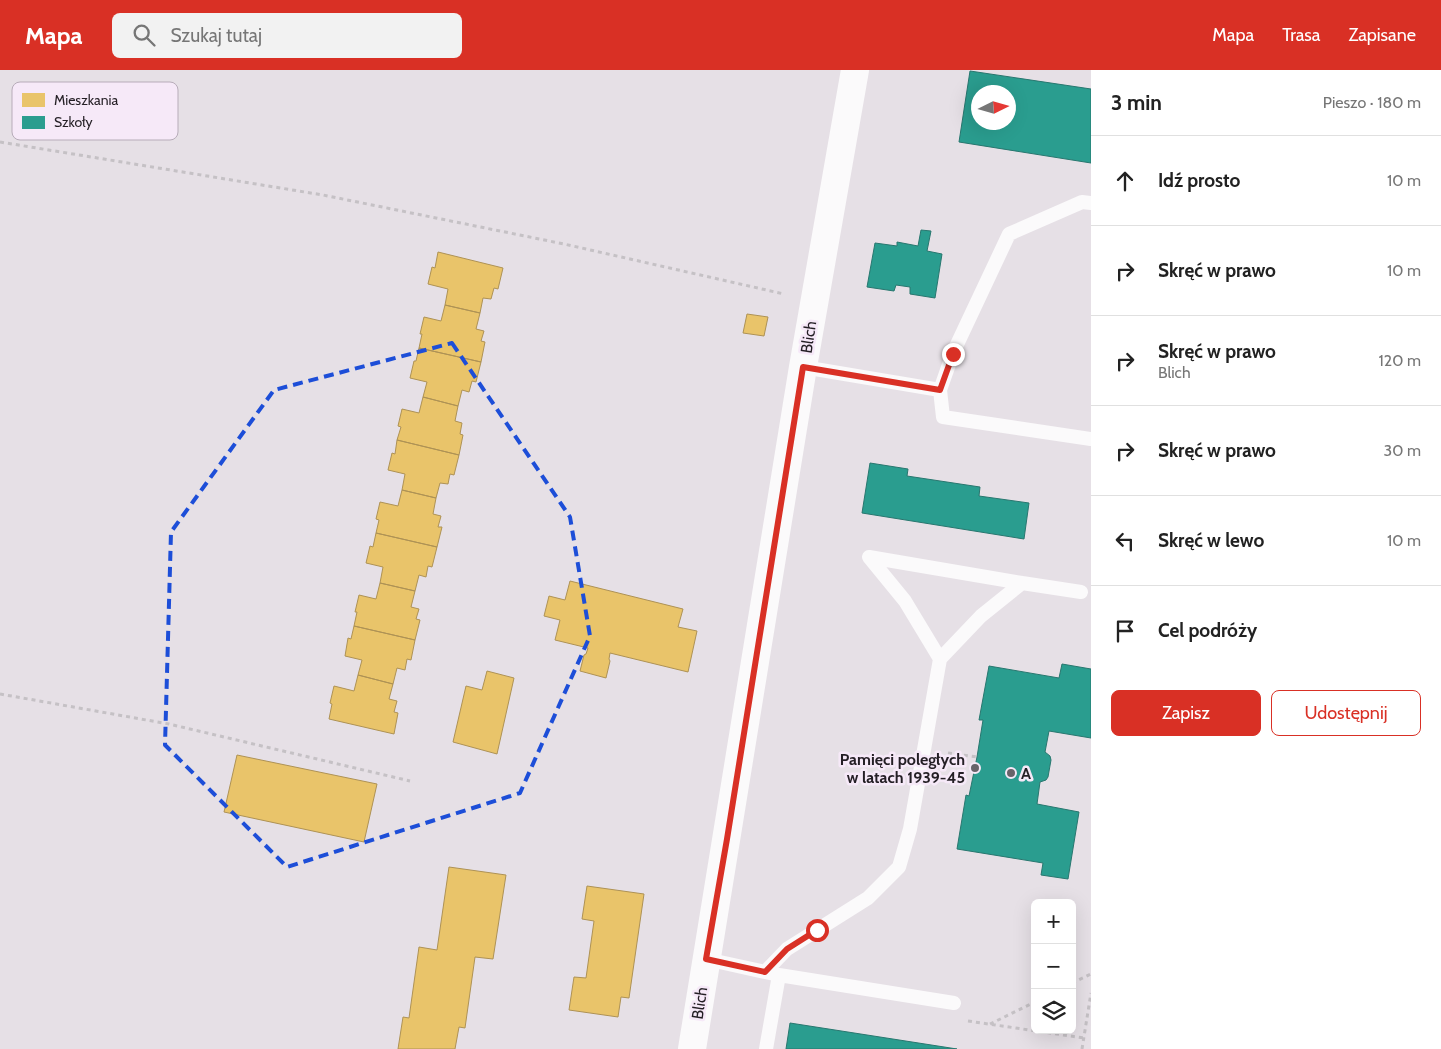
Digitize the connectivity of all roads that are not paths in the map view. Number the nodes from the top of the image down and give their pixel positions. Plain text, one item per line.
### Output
1 (854, 70) edge
2 (1091, 203) edge
3 (803, 367) junction
4 (940, 390) junction
5 (1091, 439) edge
6 (1022, 583) junction
7 (1080, 592) dead end
8 (940, 659) junction
9 (706, 959) junction
10 (765, 972) junction
11 (779, 975) junction
12 (954, 1003) road end
13 (692, 1049) edge
14 (766, 1049) edge

1 - 3 street, Blich
2 - 4 lane
3 - 4 lane
3 - 9 street, Blich
4 - 5 lane
6 - 7 lane
6 - 8 lane
6 - 8 lane
8 - 10 lane
9 - 10 lane
9 - 13 street, Blich
10 - 11 lane
11 - 12 lane
11 - 14 lane

